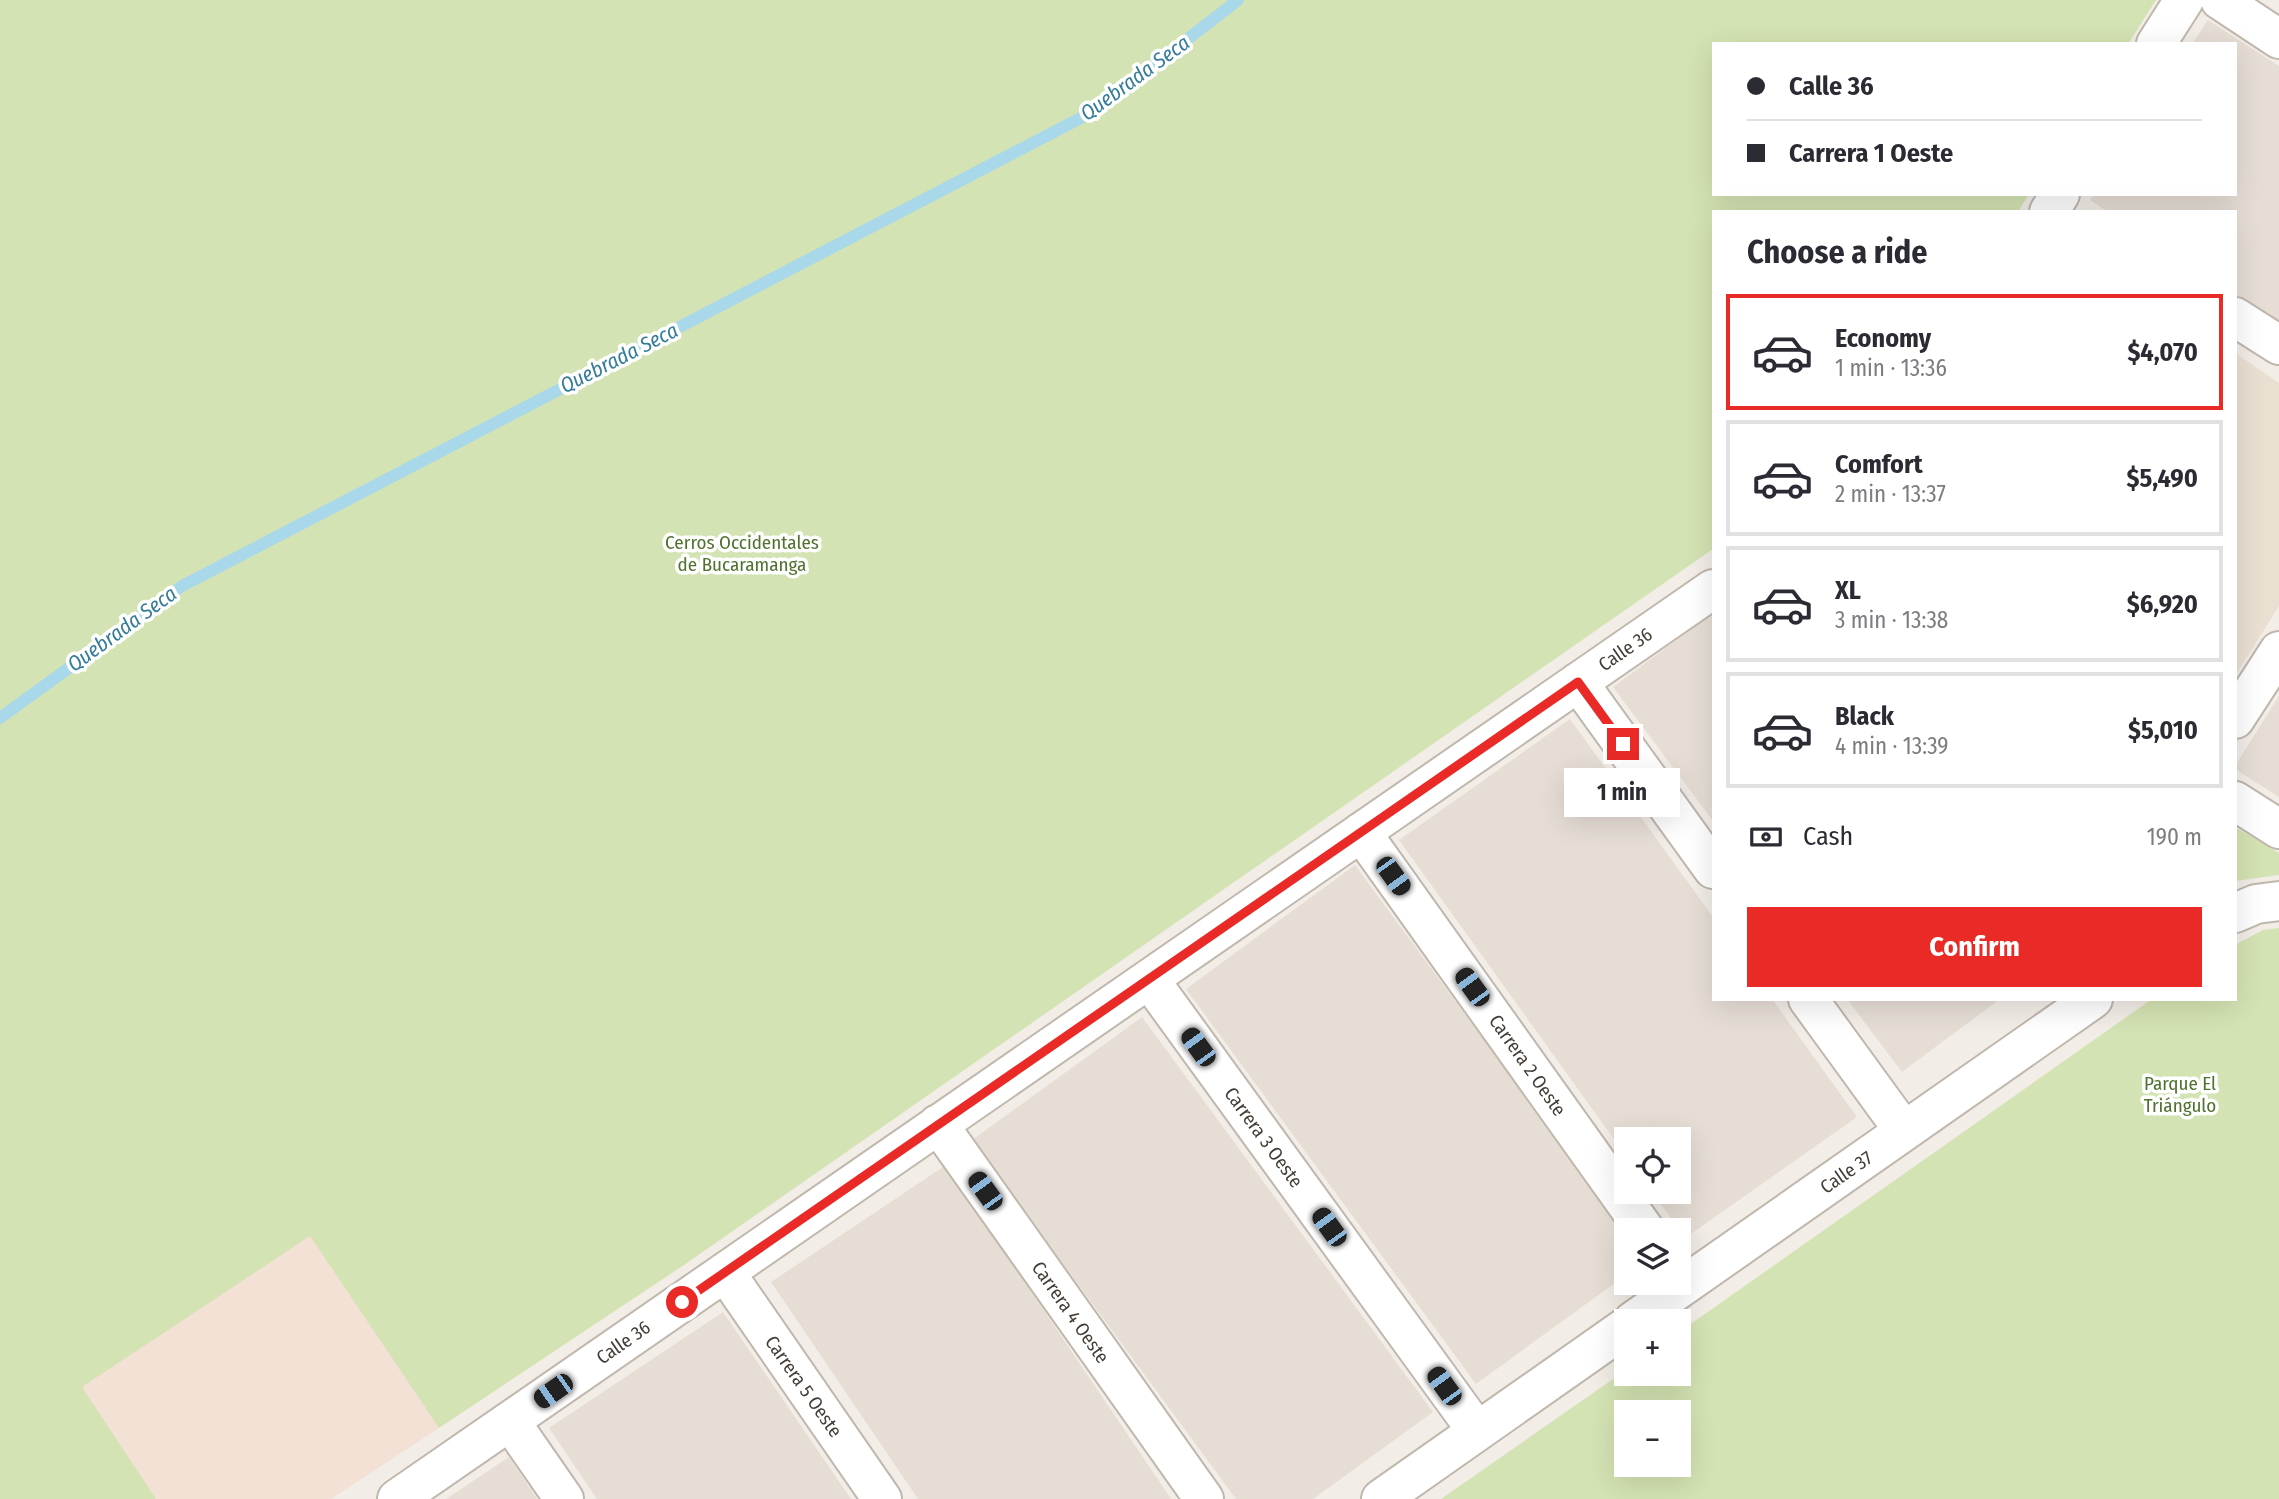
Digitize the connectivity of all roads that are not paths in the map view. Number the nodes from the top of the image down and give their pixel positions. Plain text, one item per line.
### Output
1 (2184, 0) edge
2 (2220, 0) edge
3 (2279, 39) edge
4 (2157, 42) edge
5 (2237, 318) edge
6 (2279, 345) edge
7 (1712, 590) edge
8 (2279, 651) edge
9 (1578, 682) junction
10 (2237, 716) edge
11 (2237, 802) edge
12 (2279, 829) edge
13 (1361, 832) junction
14 (1712, 868) edge
15 (2279, 901) edge
16 (2237, 912) edge
17 (1149, 979) junction
18 (1809, 1001) edge
19 (2088, 1001) edge
20 (2065, 1011) edge
21 (938, 1125) junction
22 (1903, 1131) junction
23 (1636, 1218) edge
24 (725, 1272) junction
25 (1691, 1274) edge
26 (1664, 1295) edge
27 (1647, 1309) edge
28 (1614, 1335) edge
29 (510, 1421) junction
30 (1477, 1431) junction
31 (397, 1499) edge
32 (564, 1499) edge
33 (882, 1499) edge
34 (1204, 1499) edge
35 (1381, 1499) edge

1 - 4 street
2 - 3 street
5 - 6 street
7 - 9 street, Calle 36
8 - 10 street
9 - 13 street, Calle 36
9 - 14 street
11 - 12 street
13 - 17 street, Calle 36
13 - 23 street, Carrera 2 Oeste
15 - 16 street
17 - 21 street, Calle 36
17 - 30 street, Carrera 3 Oeste
18 - 22 street
19 - 20 street, Calle 37
20 - 22 street, Calle 37
21 - 24 street, Calle 36
21 - 34 street, Carrera 4 Oeste
22 - 25 street, Calle 37
24 - 29 street, Calle 36
24 - 33 street, Carrera 5 Oeste
26 - 27 street, Calle 37
28 - 30 street
29 - 31 street, Calle 36
29 - 32 street
30 - 35 street

